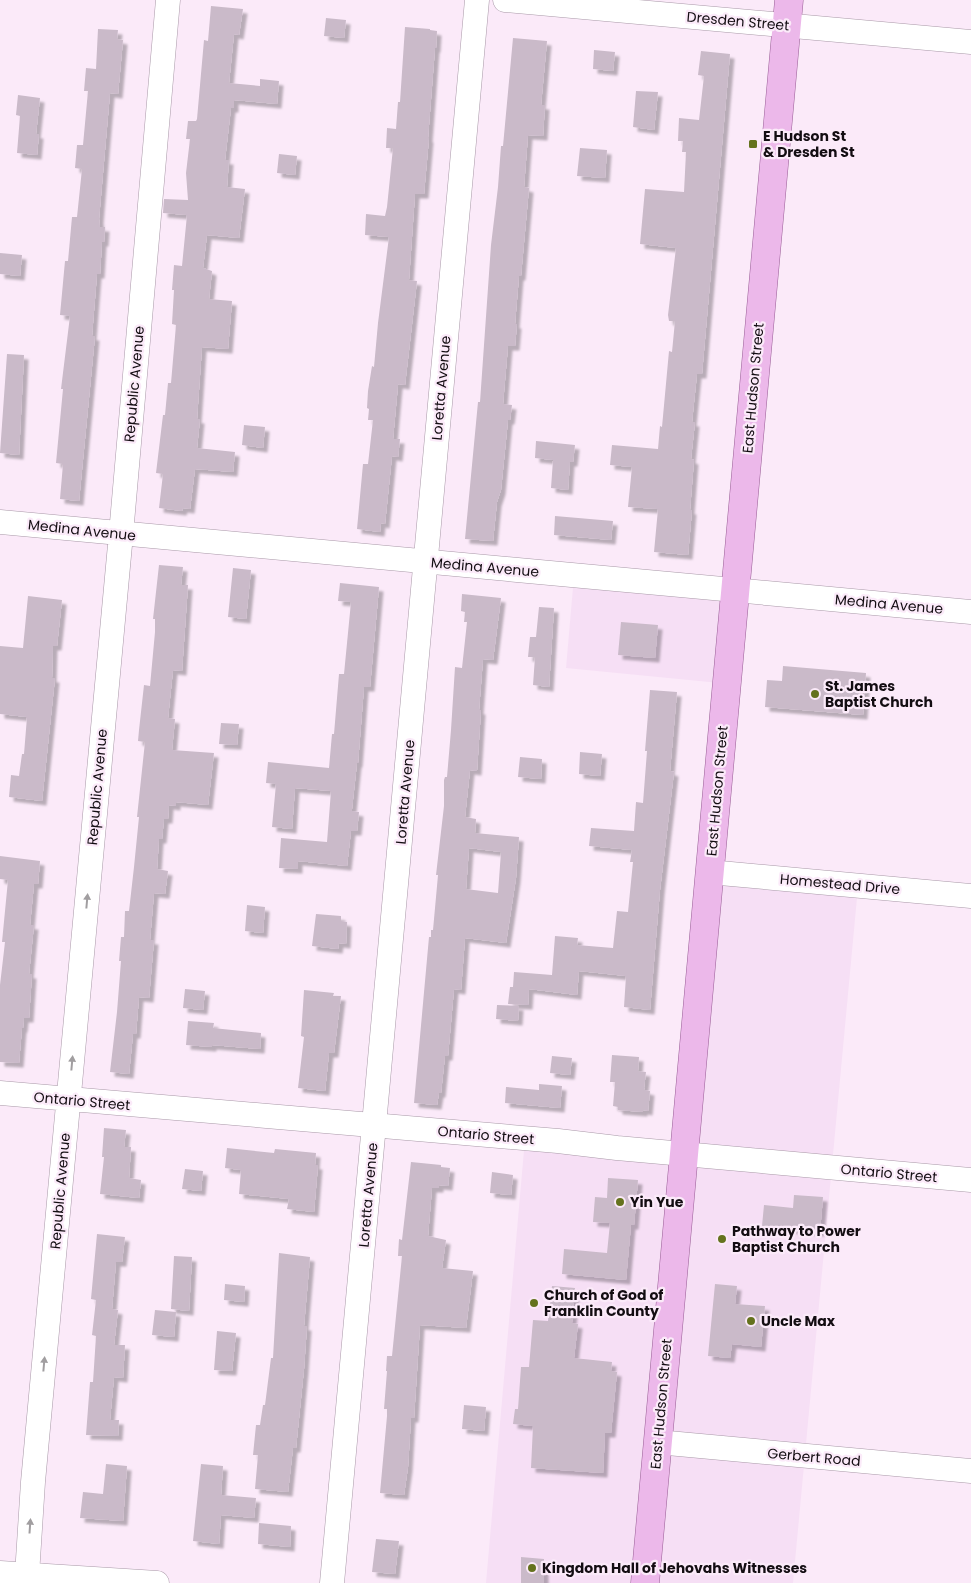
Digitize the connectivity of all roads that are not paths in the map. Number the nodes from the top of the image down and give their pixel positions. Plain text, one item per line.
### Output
1 (168, 0) edge
2 (477, 0) edge
3 (505, 0) edge
4 (788, 12) edge
5 (971, 42) edge
6 (0, 522) edge
7 (121, 534) junction
8 (426, 562) junction
9 (735, 590) junction
10 (971, 612) edge
11 (709, 872) junction
12 (971, 896) edge
13 (0, 1093) edge
14 (69, 1100) junction
15 (374, 1126) junction
16 (684, 1154) junction
17 (971, 1180) edge
18 (657, 1442) junction
19 (971, 1471) edge
20 (0, 1574) edge
21 (26, 1575) junction
22 (157, 1583) edge
23 (332, 1583) edge
24 (645, 1583) edge

1 - 7 street, Republic Avenue
2 - 8 street, Loretta Avenue
3 - 4 street, Dresden Street
4 - 5 street, Dresden Street
4 - 9 main road, East Hudson Street
6 - 7 street, Medina Avenue
7 - 8 street, Medina Avenue
14 -> 7 street, Republic Avenue
8 - 9 street, Medina Avenue
8 - 15 street, Loretta Avenue
9 - 10 street, Medina Avenue
9 - 11 main road, East Hudson Street
11 - 12 street, Homestead Drive
11 - 16 main road, East Hudson Street
13 - 14 street, Ontario Street
14 - 15 street, Ontario Street
21 -> 14 street, Republic Avenue
15 - 16 street, Ontario Street
15 - 23 street, Loretta Avenue
16 - 17 street, Ontario Street
16 - 18 main road, East Hudson Street
18 - 19 street, Gerbert Road
18 - 24 main road, East Hudson Street
20 - 21 street
21 - 22 street

